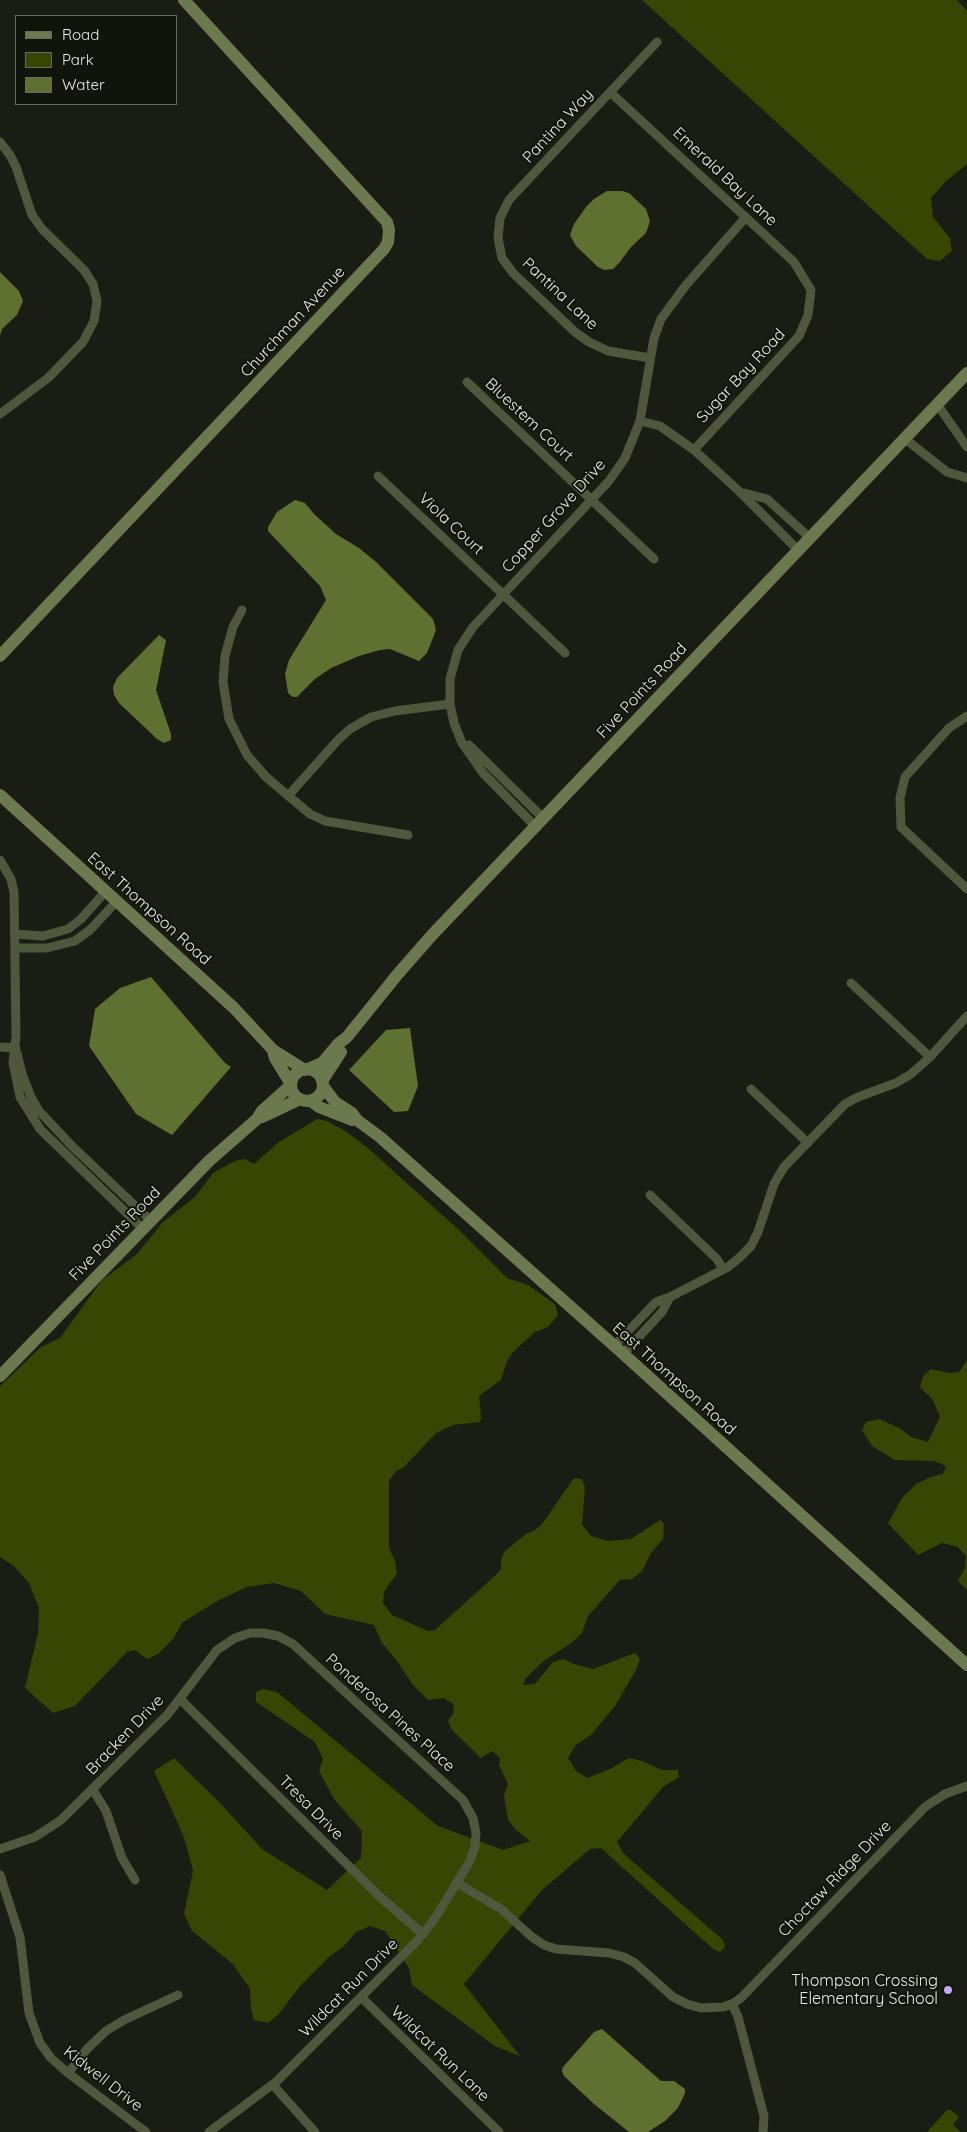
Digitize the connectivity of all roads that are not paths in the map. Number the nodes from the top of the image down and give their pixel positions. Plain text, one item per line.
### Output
1 (184, 0) edge
2 (657, 42) dead end
3 (610, 92) junction
4 (0, 142) edge
5 (746, 218) junction
6 (498, 238) joint
7 (811, 290) joint
8 (650, 358) junction
9 (967, 372) edge
10 (467, 382) dead end
11 (937, 404) junction
12 (0, 414) edge
13 (640, 421) junction
14 (904, 438) junction
15 (967, 447) edge
16 (694, 450) junction
17 (378, 476) dead end
18 (967, 478) edge
19 (741, 492) junction
20 (592, 500) junction
21 (810, 538) junction
22 (798, 550) junction
23 (654, 559) dead end
24 (503, 594) junction
25 (242, 610) dead end
26 (565, 653) dead end
27 (0, 656) edge
28 (450, 704) junction
29 (967, 716) edge
30 (0, 795) edge
31 (288, 796) junction
32 (540, 823) junction
33 (408, 836) dead end
34 (0, 860) edge
35 (967, 889) edge
36 (105, 892) junction
37 (116, 902) junction
38 (15, 934) junction
39 (54, 934) junction
40 (56, 946) junction
41 (15, 948) junction
42 (852, 983) dead end
43 (967, 1016) edge
44 (347, 1037) junction
45 (0, 1047) edge
46 (16, 1048) junction
47 (273, 1050) junction
48 (930, 1058) junction
49 (306, 1069) junction
50 (291, 1084) junction
51 (322, 1084) junction
52 (751, 1089) dead end
53 (306, 1100) junction
54 (258, 1119) junction
55 (357, 1120) junction
56 (808, 1143) junction
57 (101, 1173) junction
58 (94, 1181) junction
59 (650, 1195) dead end
60 (146, 1224) junction
61 (723, 1269) junction
62 (618, 1350) junction
63 (0, 1376) edge
64 (260, 1633) joint
65 (967, 1665) edge
66 (180, 1699) junction
67 (967, 1786) edge
68 (93, 1790) junction
69 (476, 1839) joint
70 (0, 1849) edge
71 (0, 1875) edge
72 (135, 1880) dead end
73 (458, 1883) junction
74 (423, 1934) junction
75 (178, 1995) dead end
76 (361, 1997) junction
77 (732, 2004) junction
78 (68, 2074) junction
79 (273, 2085) junction
80 (146, 2132) edge
81 (209, 2132) edge
82 (315, 2132) edge
83 (499, 2132) edge
84 (763, 2132) edge

1 - 27 street, Churchman Avenue
2 - 3 street, Pantina Way
3 - 5 street, Emerald Bay Lane
3 - 6 street, Pantina Way
4 - 12 street
5 - 7 street, Emerald Bay Lane
5 - 8 street, Copper Grove Drive
6 - 8 street, Pantina Lane
7 - 16 street, Sugar Bay Road
8 - 13 street, Copper Grove Drive
9 - 11 street, Five Points Road
10 - 20 street, Bluestem Court
11 - 14 street, Five Points Road
11 - 15 street
13 - 16 street
13 - 20 street, Copper Grove Drive
14 - 18 street
14 - 21 street, Five Points Road
16 - 19 street
17 - 24 street, Viola Court
19 - 21 street
19 - 22 street
20 - 23 street, Bluestem Court
20 - 24 street, Copper Grove Drive
21 - 22 street, Five Points Road
22 - 32 street, Five Points Road
24 - 26 street, Viola Court
24 - 28 street, Copper Grove Drive
25 - 31 street
28 - 31 street
28 - 32 street, Copper Grove Drive
29 - 35 street
30 - 36 street, East Thompson Road
31 - 33 street
32 - 44 street, Five Points Road
34 - 38 street
36 - 37 street, East Thompson Road
36 - 39 street
37 - 40 street
37 - 47 street, East Thompson Road
38 - 39 street
38 - 41 street
39 - 40 street
40 - 41 street
41 - 46 street
42 - 48 street
43 - 48 street
44 - 49 street, Five Points Road
44 - 51 street, Five Points Road
45 - 46 street
46 - 57 street
46 - 58 street
47 - 49 street, East Thompson Road
47 - 50 street, East Thompson Road
48 - 56 street
49 - 50 street
49 - 51 street
50 - 53 street
50 - 54 street, Five Points Road
51 - 53 street
51 - 55 street, East Thompson Road
52 - 56 street
53 - 54 street, Five Points Road
53 - 55 street, East Thompson Road
54 - 60 street, Five Points Road
55 - 62 street, East Thompson Road
56 - 61 street
57 - 58 street
57 - 60 street
58 - 60 street
59 - 61 street
60 - 63 street, Five Points Road
61 - 62 street
62 - 65 street, East Thompson Road
64 - 66 street, Bracken Drive
64 - 69 street, Ponderosa Pines Place
66 - 68 street, Bracken Drive
66 - 74 street, Tresa Drive
67 - 77 street, Choctaw Ridge Drive
68 - 70 street, Bracken Drive
68 - 72 street
69 - 73 street, Wildcat Run Drive
71 - 78 street, Kidwell Drive
73 - 74 street, Wildcat Run Drive
73 - 77 street
74 - 76 street, Wildcat Run Drive
75 - 78 street
76 - 79 street, Wildcat Run Drive
76 - 83 street, Wildcat Run Lane
77 - 84 street
78 - 80 street, Kidwell Drive
79 - 81 street, Wildcat Run Drive
79 - 82 street

